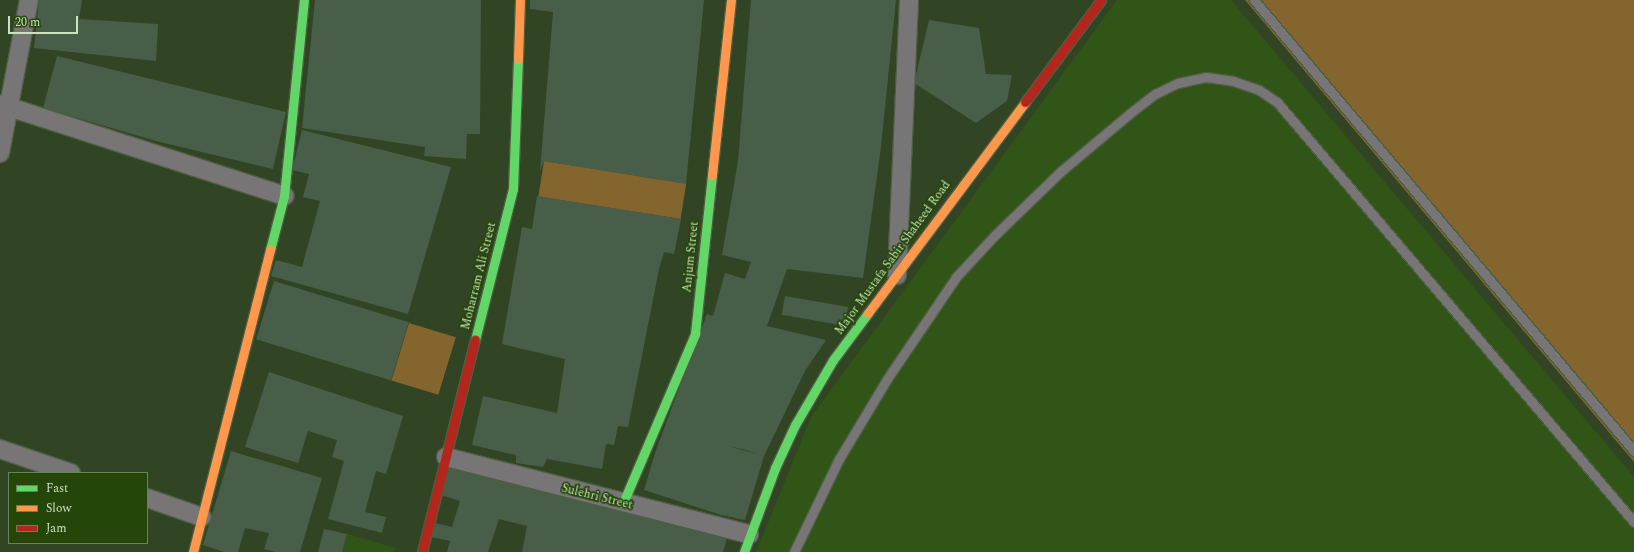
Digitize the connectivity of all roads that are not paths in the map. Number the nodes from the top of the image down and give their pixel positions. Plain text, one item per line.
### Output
1 (29, 0) edge
2 (304, 0) edge
3 (520, 0) edge
4 (731, 0) edge
5 (910, 0) edge
6 (1100, 0) edge
7 (1254, 0) edge
8 (4, 105) edge
9 (0, 153) edge
10 (284, 196) junction
11 (897, 275) junction
12 (0, 450) edge
13 (1634, 451) edge
14 (446, 457) junction
15 (68, 472) edge
16 (148, 498) edge
17 (623, 503) junction
18 (202, 517) junction
19 (1634, 522) edge
20 (749, 534) junction
21 (194, 552) edge
22 (422, 552) edge
23 (744, 552) edge
24 (794, 552) edge

1 - 8 street
2 - 10 street
3 - 14 street, Moharram Ali Street
4 - 17 street, Anjum Street
5 - 11 street
6 - 11 street, Major Mustafa Sabir Shaheed Road
7 - 13 lane
8 - 9 street
8 - 10 street
10 - 18 street
11 - 20 street, Major Mustafa Sabir Shaheed Road
12 - 15 street
14 - 17 street, Sulehri Street
14 - 22 street, Moharram Ali Street
16 - 18 street
17 - 20 street, Sulehri Street
18 - 21 street
19 - 24 lane
20 - 23 street, Major Mustafa Sabir Shaheed Road

